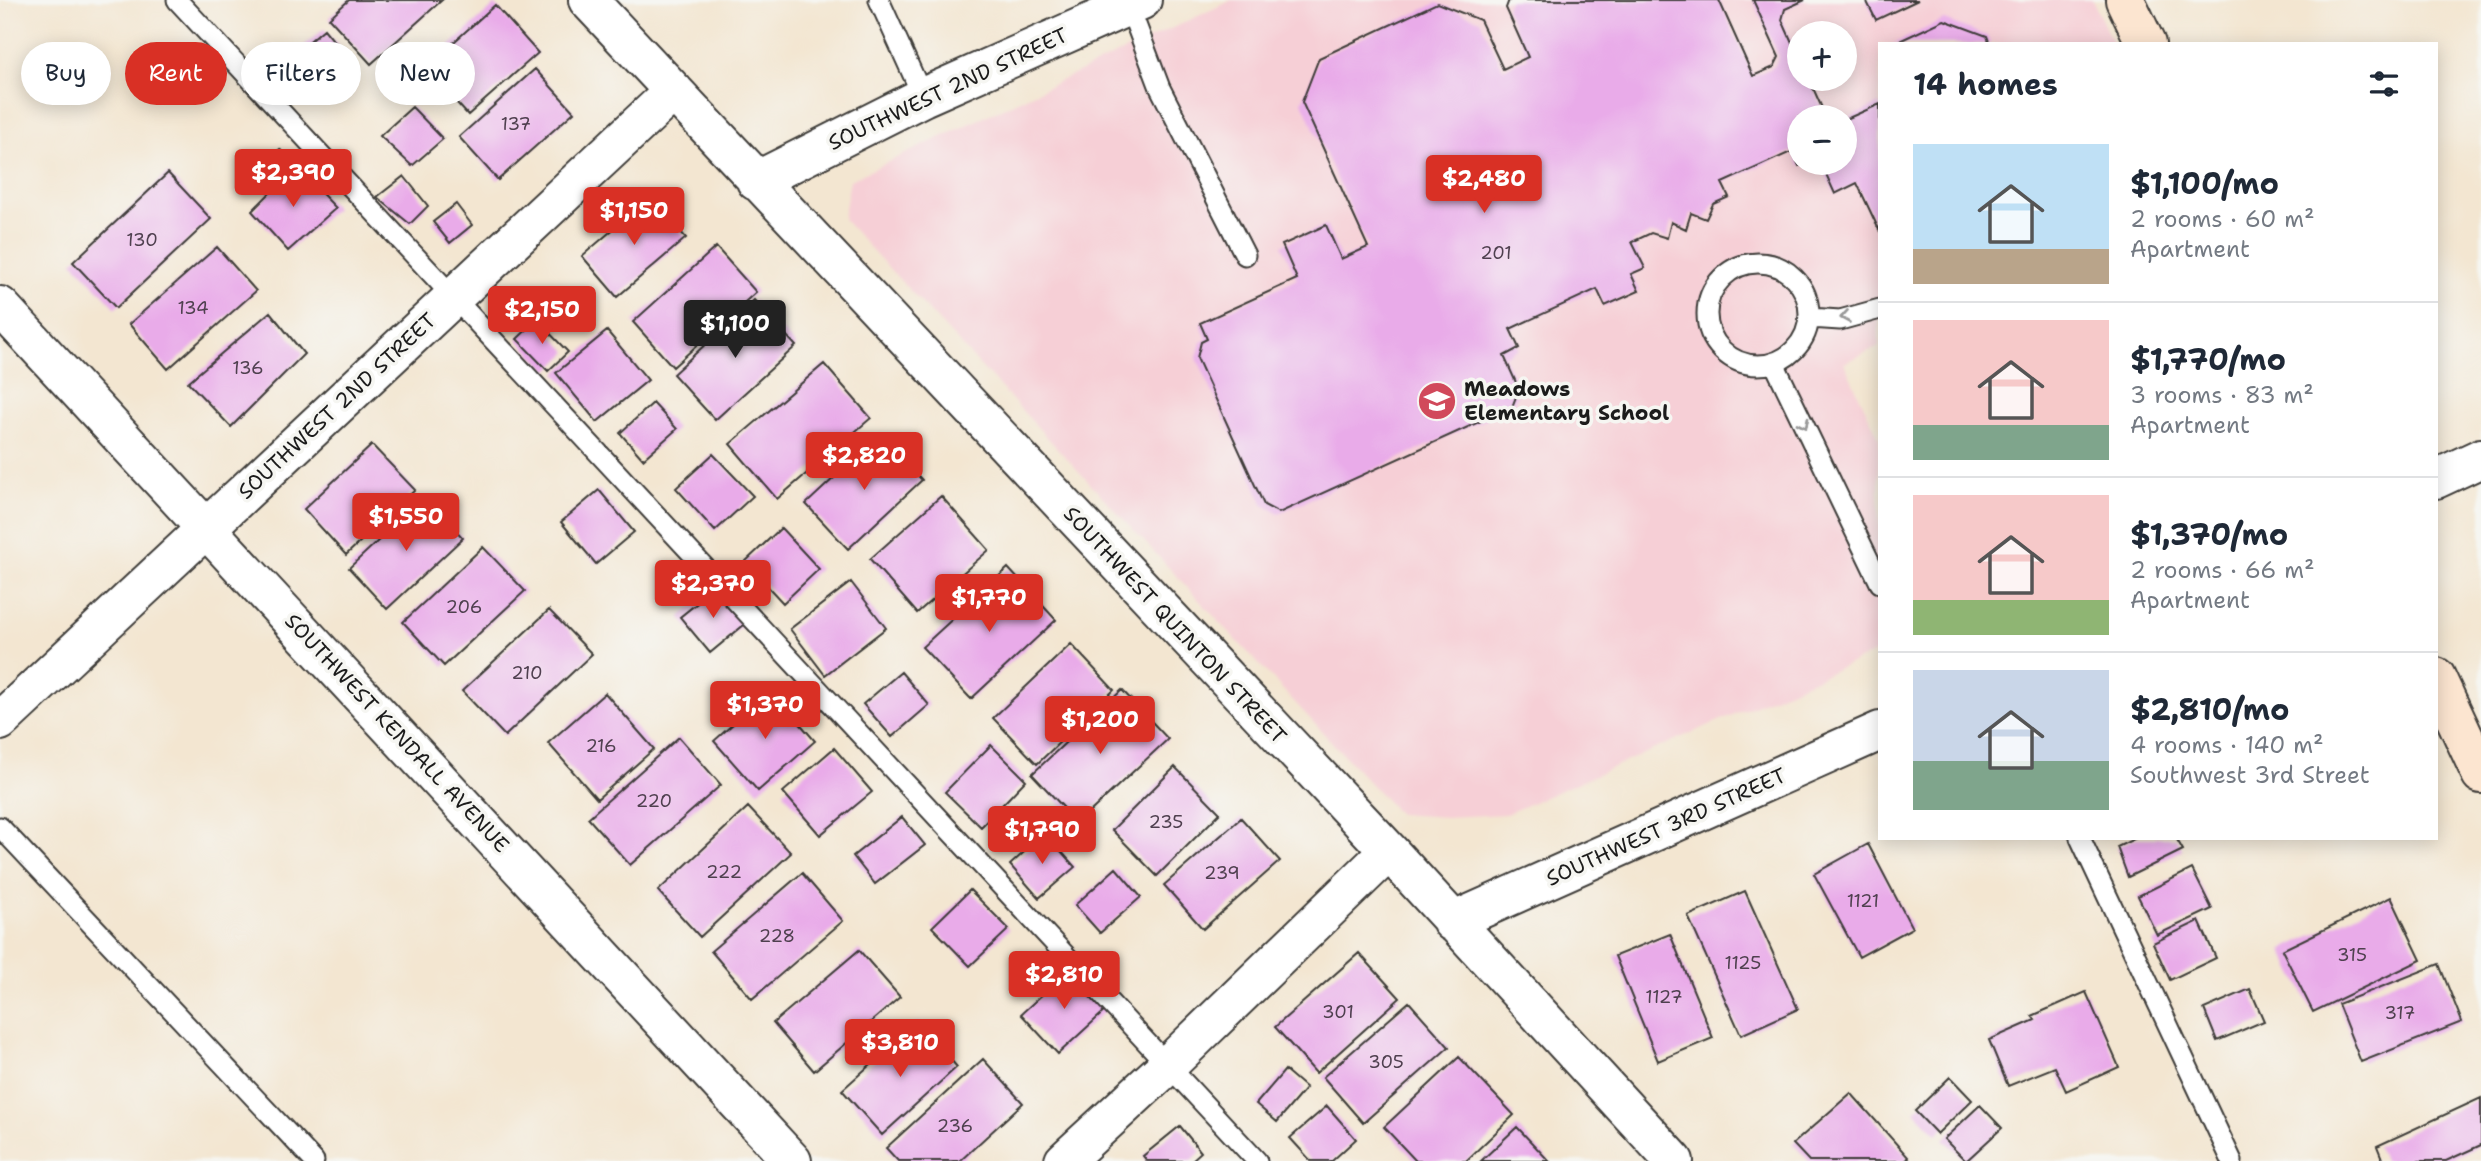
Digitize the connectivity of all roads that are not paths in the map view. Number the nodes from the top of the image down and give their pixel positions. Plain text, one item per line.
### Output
1 (177, 0) edge
2 (588, 0) edge
3 (879, 0) edge
4 (2125, 0) edge
5 (1136, 3) edge
6 (2145, 42) edge
7 (674, 91) junction
8 (923, 97) junction
9 (756, 181) junction
10 (1245, 255) dead end
11 (452, 297) junction
12 (0, 306) edge
13 (1878, 310) edge
14 (1810, 318) junction
15 (1774, 363) junction
16 (2481, 458) edge
17 (2438, 478) edge
18 (208, 528) junction
19 (1878, 579) edge
20 (2438, 681) edge
21 (0, 721) edge
22 (1878, 733) edge
23 (2481, 774) edge
24 (0, 827) edge
25 (2081, 840) edge
26 (1389, 851) junction
27 (1452, 922) junction
28 (1168, 1065) junction
29 (314, 1161) edge
30 (792, 1161) edge
31 (1064, 1161) edge
32 (1257, 1161) edge
33 (1674, 1161) edge
34 (2232, 1161) edge

1 - 11 lane
2 - 7 street, SOUTHWEST QUINTON STREET
3 - 8 lane
4 - 6 street
5 - 8 street, SOUTHWEST 2ND STREET
5 - 10 lane
7 - 9 street, SOUTHWEST QUINTON STREET
7 - 11 street, SOUTHWEST 2ND STREET
8 - 9 street, SOUTHWEST 2ND STREET
9 - 26 street, SOUTHWEST QUINTON STREET
11 - 18 street, SOUTHWEST 2ND STREET
11 - 28 lane
12 - 18 street, SOUTHWEST KENDALL AVENUE
13 -> 14 lane
14 - 15 lane
14 - 15 lane
15 -> 19 lane
16 - 17 street
18 - 21 street, SOUTHWEST 2ND STREET
18 - 30 street, SOUTHWEST KENDALL AVENUE
20 - 23 street
22 - 27 street, SOUTHWEST 3RD STREET
24 - 29 lane
25 - 34 lane
26 - 27 street, SOUTHWEST QUINTON STREET
26 - 28 street
27 - 33 street, SOUTHWEST QUINTON STREET
28 - 31 street
28 - 32 lane

